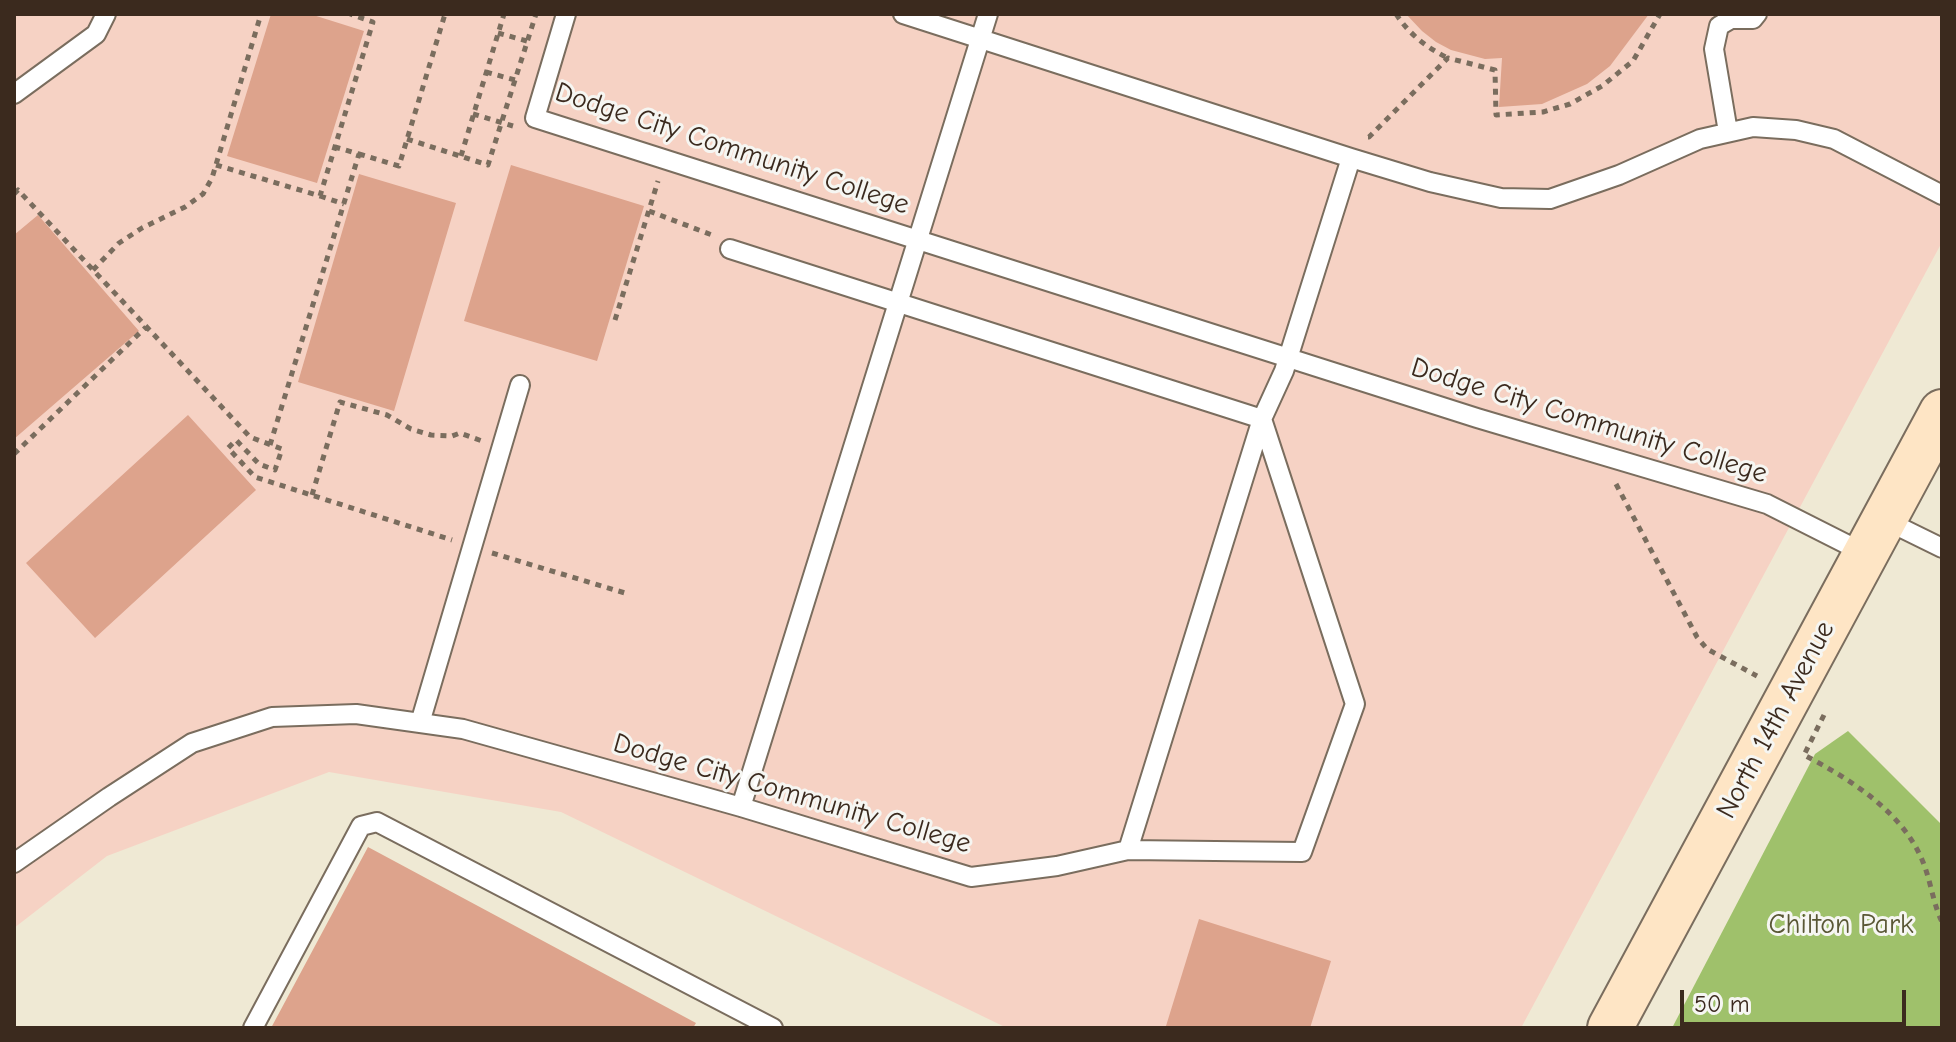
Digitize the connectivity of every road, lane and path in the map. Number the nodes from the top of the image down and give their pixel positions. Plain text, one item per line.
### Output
1 (106, 14) edge
2 (261, 14) edge
3 (350, 14) edge
4 (376, 14) edge
5 (445, 14) edge
6 (504, 14) edge
7 (536, 14) edge
8 (566, 14) edge
9 (903, 14) edge
10 (988, 14) edge
11 (1396, 14) edge
12 (1660, 14) edge
13 (1757, 14) edge
14 (373, 22) junction
15 (498, 33) junction
16 (981, 39) junction
17 (527, 41) junction
18 (1448, 58) junction
19 (486, 72) junction
20 (515, 80) junction
21 (14, 94) edge
22 (1728, 132) junction
23 (1355, 133) dead end
24 (407, 139) junction
25 (335, 147) junction
26 (359, 154) junction
27 (461, 156) junction
28 (1351, 158) junction
29 (216, 165) junction
30 (661, 172) dead end
31 (14, 194) edge
32 (1942, 195) edge
33 (320, 196) junction
34 (344, 204) junction
35 (649, 211) junction
36 (917, 240) junction
37 (730, 249) joint
38 (93, 270) junction
39 (898, 302) junction
40 (615, 320) dead end
41 (146, 327) junction
42 (1288, 357) junction
43 (520, 385) dead end
44 (1942, 412) edge
45 (1262, 419) junction
46 (270, 445) junction
47 (502, 447) junction
48 (14, 454) edge
49 (1613, 480) dead end
50 (312, 495) junction
51 (1876, 537) junction
52 (472, 547) junction
53 (1942, 548) edge
54 (625, 593) dead end
55 (1808, 704) junction
56 (420, 723) junction
57 (1804, 755) dead end
58 (741, 807) junction
59 (1128, 850) junction
60 (14, 863) edge
61 (1942, 922) edge
62 (753, 1024) edge
63 (253, 1028) edge
64 (773, 1028) edge
65 (1610, 1028) edge

1 - 21 lane
2 - 29 path
3 - 14 path
4 - 14 path
5 - 24 path
6 - 15 path
7 - 17 path
8 - 36 lane, Dodge City Community College
9 - 16 lane
10 - 16 lane, Dodge City Community College
11 - 18 path
12 - 18 path
13 - 22 lane
14 - 25 path
15 - 17 path
15 - 19 path
16 - 28 lane
16 - 36 lane, Dodge City Community College
17 - 20 path
18 - 23 path
19 - 20 path
19 - 27 path
20 - 27 path
22 - 28 lane
22 - 32 lane
24 - 26 path
24 - 27 path
25 - 26 path
25 - 33 path
26 - 34 path
28 - 42 lane
29 - 33 path
29 - 38 path
30 - 35 path
31 - 38 path
33 - 34 path
34 - 46 path
35 - 37 path
35 - 40 path
36 - 39 lane
36 - 42 lane, Dodge City Community College
37 - 39 lane
38 - 41 path
39 - 45 lane
39 - 58 lane
41 - 46 path
41 - 48 path
42 - 45 lane
42 - 51 lane, Dodge City Community College
43 - 47 lane
44 - 51 main road, North 14th Avenue
45 - 59 lane
45 - 59 lane, Dodge City Community College
46 - 50 path
47 - 50 path
47 - 52 lane
49 - 55 path
50 - 52 path
51 - 53 lane, Dodge City Community College
51 - 55 main road, North 14th Avenue
52 - 54 path
52 - 56 lane
55 - 65 main road, North 14th Avenue
56 - 58 lane, Dodge City Community College
56 - 60 lane, Dodge City Community College
57 - 61 path
58 - 59 lane, Dodge City Community College
62 - 63 lane
62 - 64 lane

